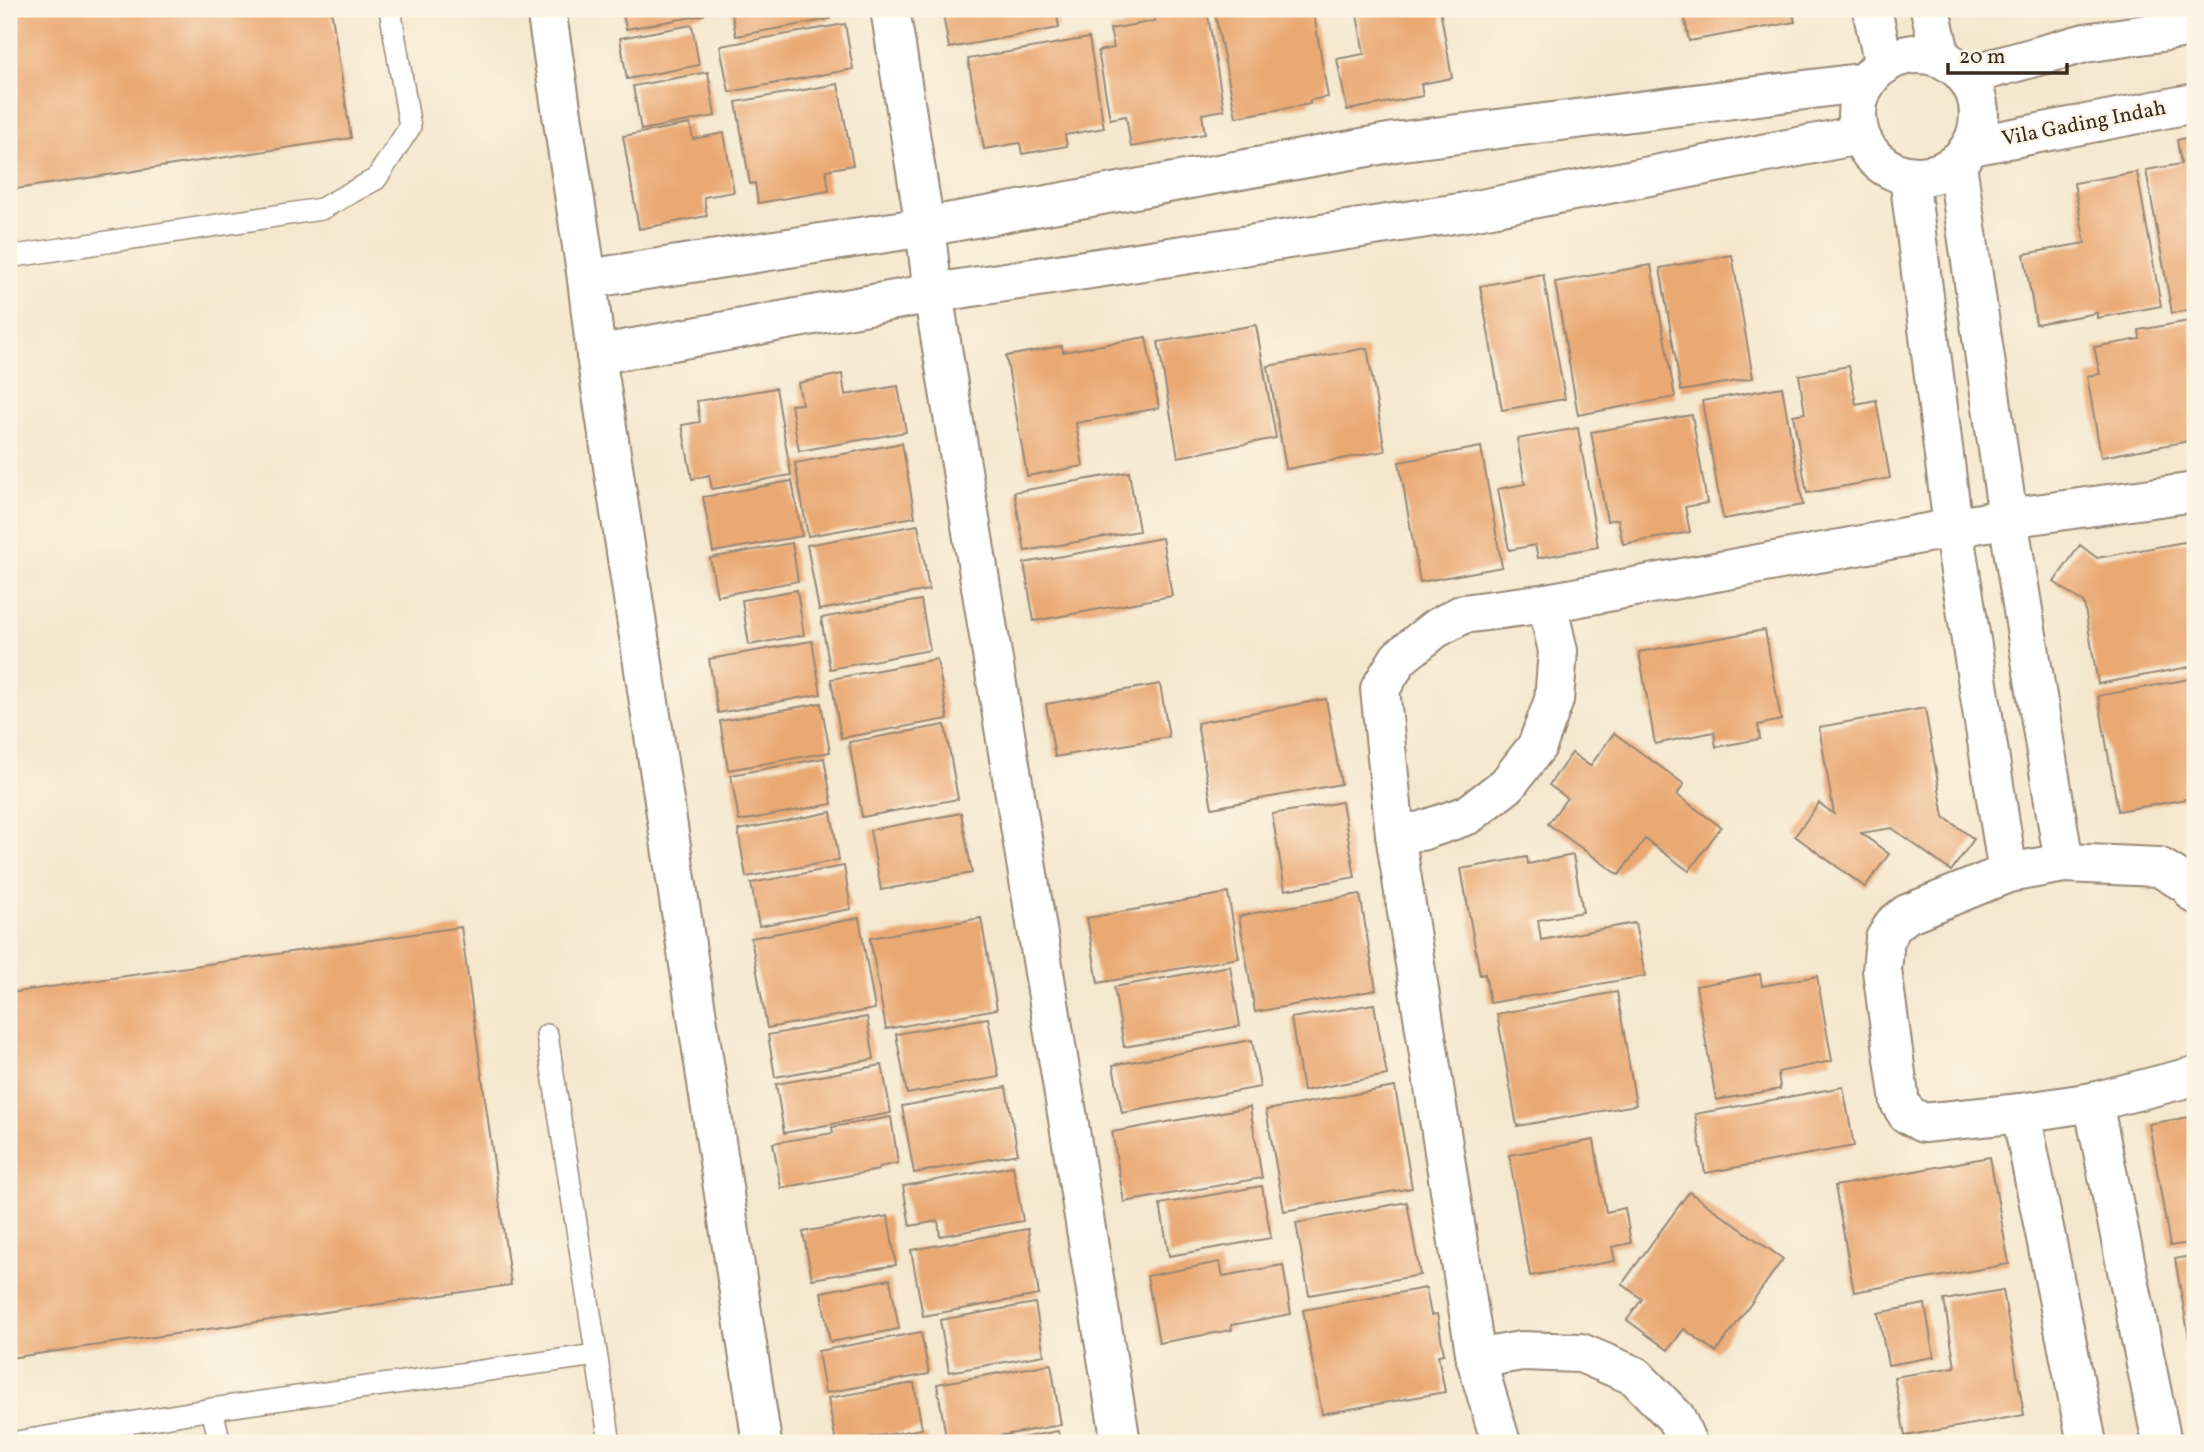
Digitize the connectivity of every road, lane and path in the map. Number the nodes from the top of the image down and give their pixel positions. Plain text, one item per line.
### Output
1 (390, 9) edge
2 (546, 9) edge
3 (890, 9) edge
4 (1872, 9) edge
5 (1930, 9) edge
6 (2195, 27) edge
7 (1953, 67) junction
8 (1875, 73) junction
9 (2195, 103) edge
10 (1859, 135) junction
11 (1964, 155) junction
12 (1909, 177) junction
13 (925, 227) junction
14 (9, 257) edge
15 (587, 279) junction
16 (933, 293) junction
17 (596, 355) junction
18 (2195, 492) edge
19 (2008, 518) junction
20 (1953, 527) junction
21 (1547, 603) junction
22 (1395, 834) junction
23 (2064, 863) junction
24 (2008, 873) junction
25 (2195, 894) edge
26 (547, 1035) dead end
27 (2195, 1076) edge
28 (2093, 1102) junction
29 (2021, 1113) junction
30 (596, 1354) junction
31 (1476, 1359) junction
32 (212, 1409) junction
33 (2195, 1441) edge
34 (11, 1443) edge
35 (220, 1443) edge
36 (610, 1443) edge
37 (762, 1443) edge
38 (1121, 1443) edge
39 (1501, 1443) edge
40 (1687, 1443) edge
41 (2087, 1443) edge
42 (2162, 1443) edge
43 (2185, 1443) edge

1 - 14 lane
2 - 15 street
3 - 13 street
4 - 8 street
5 - 7 street
6 - 7 street
7 - 8 street
7 - 11 street
8 - 10 street
8 - 13 street
9 - 11 street, Vila Gading Indah
10 - 12 street
10 - 16 street
11 - 12 street
11 - 19 street
12 - 20 street
13 - 15 street
13 - 16 street
15 - 17 street
16 - 17 street
16 - 38 street
17 - 37 street
18 - 19 street
19 - 20 street
19 - 23 street
20 - 21 street
20 - 24 street
21 - 22 street
21 - 22 street
22 - 31 street
23 - 24 street
23 - 25 street
24 - 29 street
26 - 30 lane
27 - 28 street
28 - 29 street
28 - 42 street
29 - 41 street
30 - 32 lane
30 - 36 lane
31 - 39 street
31 - 40 street
32 - 34 lane
32 - 35 lane
33 - 43 street

